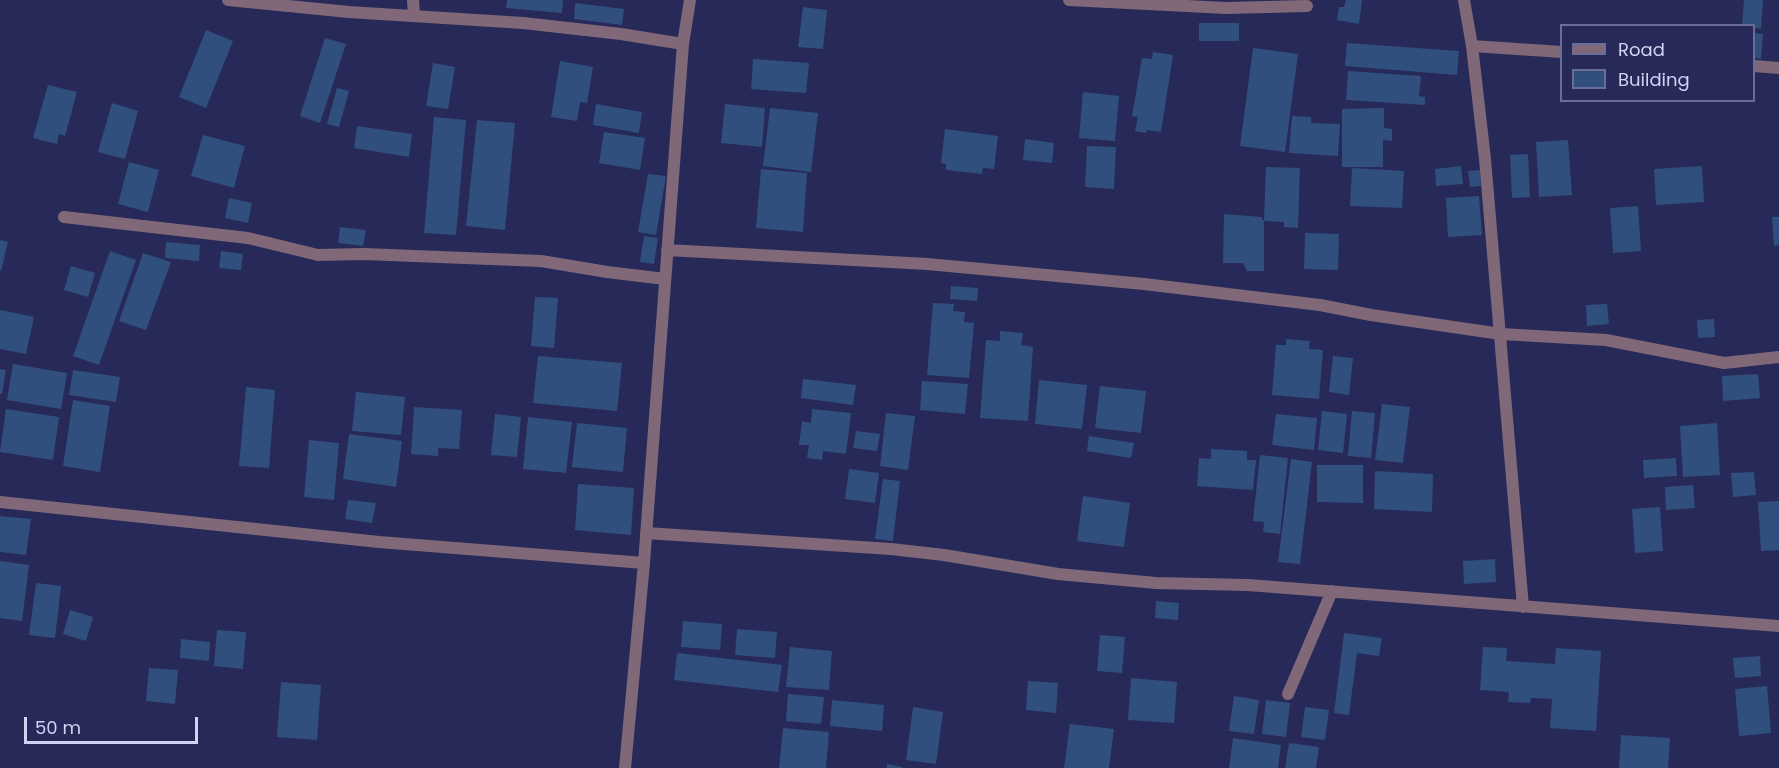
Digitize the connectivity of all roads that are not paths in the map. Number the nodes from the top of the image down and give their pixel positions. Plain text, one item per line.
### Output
1 (228, 0) edge
2 (413, 0) edge
3 (690, 0) edge
4 (1069, 0) edge
5 (1464, 0) edge
6 (1307, 6) dead end
7 (414, 15) junction
8 (683, 45) junction
9 (1472, 46) junction
10 (1560, 52) edge
11 (1755, 66) edge
12 (1779, 68) edge
13 (64, 217) dead end
14 (667, 250) junction
15 (665, 279) junction
16 (1501, 334) junction
17 (1779, 357) edge
18 (0, 502) edge
19 (646, 533) junction
20 (644, 563) junction
21 (1332, 591) junction
22 (1523, 607) junction
23 (1779, 626) edge
24 (1288, 694) dead end
25 (625, 768) edge

1 - 7 street
2 - 7 street
3 - 8 street
4 - 6 street
5 - 9 street
7 - 8 street
8 - 14 street
9 - 10 street
9 - 16 street
11 - 12 street
13 - 15 street
14 - 15 street
14 - 16 street
15 - 19 street
16 - 17 street
16 - 22 street
18 - 20 street
19 - 20 street
19 - 21 street
20 - 25 street
21 - 22 street
21 - 24 street
22 - 23 street

